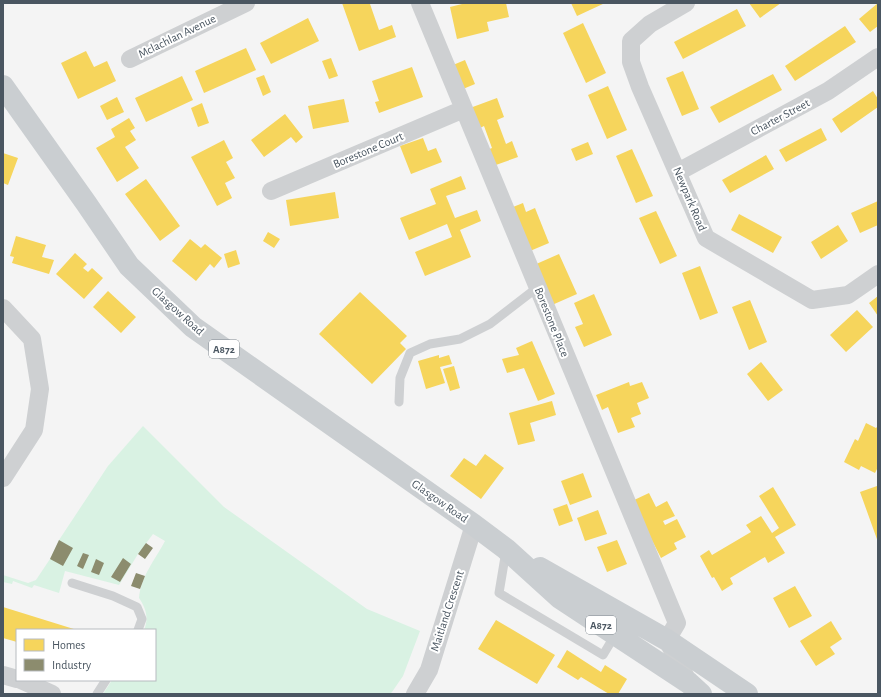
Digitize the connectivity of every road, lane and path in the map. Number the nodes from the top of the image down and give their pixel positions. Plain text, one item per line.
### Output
1 (246, 3) edge
2 (420, 3) edge
3 (686, 3) edge
4 (878, 57) edge
5 (130, 59) dead end
6 (3, 86) edge
7 (464, 109) junction
8 (678, 172) junction
9 (272, 191) dead end
10 (878, 274) edge
11 (538, 287) junction
12 (3, 308) edge
13 (399, 402) dead end
14 (3, 478) edge
15 (474, 525) junction
16 (506, 549) junction
17 (72, 583) dead end
18 (138, 629) edge
19 (615, 634) junction
20 (667, 640) junction
21 (3, 675) edge
22 (16, 679) edge
23 (24, 681) edge
24 (105, 681) edge
25 (695, 689) edge
26 (52, 694) edge
27 (97, 694) edge
28 (415, 694) edge
29 (748, 694) edge

1 - 5 street, Mclachlan Avenue
2 - 7 street, Borestone Place
3 - 8 street, Newpark Road
4 - 8 street, Charter Street
6 - 15 main road, Glasgow Road / A872
7 - 9 street, Borestone Court
7 - 11 street, Borestone Place
8 - 10 street, Newpark Road
11 - 13 lane
11 - 20 street, Borestone Place
12 - 14 street
15 - 16 main road, Glasgow Road / A872
15 - 28 street, Maitland Crescent
16 - 19 main road, Glasgow Road / A872
16 - 19 lane
16 - 20 main road, Glasgow Road / A872
17 - 18 lane
19 - 25 main road, Glasgow Road / A872
20 - 25 street
20 - 29 main road, Glasgow Road / A872
21 - 22 street
23 - 26 street
24 - 27 lane

